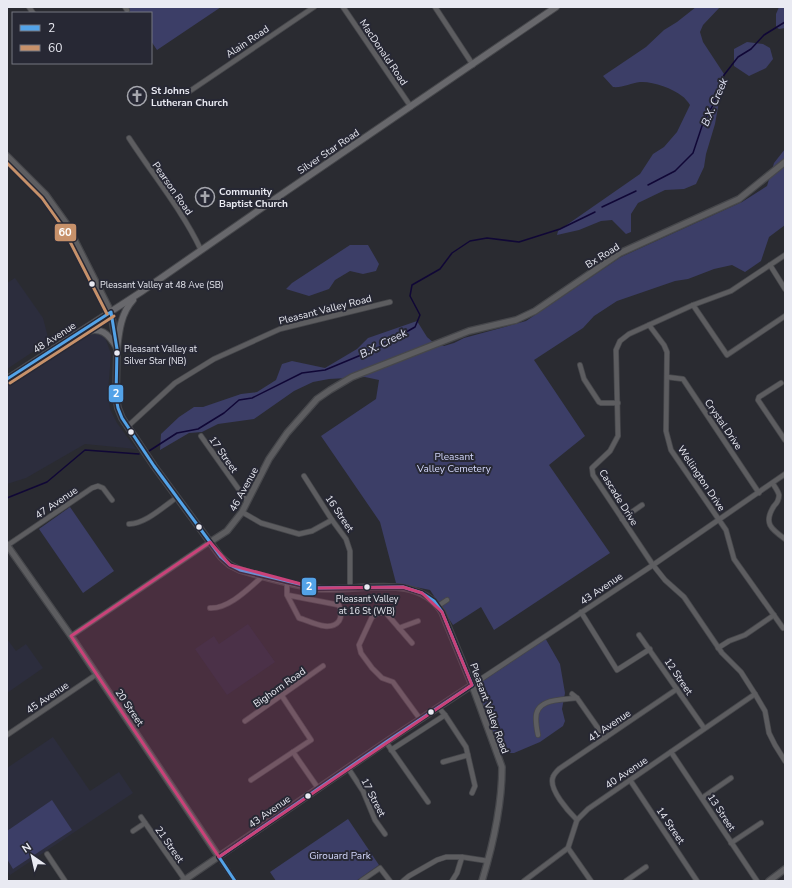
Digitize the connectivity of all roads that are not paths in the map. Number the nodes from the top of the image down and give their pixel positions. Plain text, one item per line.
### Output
1 (314, 7) edge
2 (343, 7) edge
3 (434, 7) edge
4 (556, 7) edge
5 (473, 65) junction
6 (190, 91) dead end
7 (411, 107) junction
8 (128, 138) dead end
9 (7, 156) edge
10 (785, 162) edge
11 (201, 250) junction
12 (785, 255) edge
13 (770, 265) junction
14 (785, 289) edge
15 (141, 292) junction
16 (390, 302) dead end
17 (693, 305) junction
18 (111, 312) junction
19 (785, 316) edge
20 (649, 325) junction
21 (67, 341) junction
22 (117, 348) junction
23 (422, 349) joint
24 (580, 364) dead end
25 (667, 377) junction
26 (7, 379) edge
27 (781, 382) dead end
28 (618, 403) junction
29 (127, 427) junction
30 (201, 436) dead end
31 (785, 440) edge
32 (785, 474) edge
33 (304, 476) dead end
34 (773, 484) junction
35 (759, 493) junction
36 (176, 498) junction
37 (112, 500) dead end
38 (247, 502) junction
39 (642, 505) dead end
40 (242, 512) junction
41 (622, 519) junction
42 (719, 519) junction
43 (332, 520) junction
44 (129, 524) dead end
45 (785, 539) edge
46 (210, 542) junction
47 (7, 545) edge
48 (652, 565) junction
49 (263, 576) junction
50 (287, 582) junction
51 (350, 588) junction
52 (288, 595) junction
53 (447, 600) dead end
54 (438, 606) junction
55 (210, 608) dead end
56 (581, 612) junction
57 (774, 615) junction
58 (418, 621) dead end
59 (398, 628) junction
60 (783, 628) dead end
61 (639, 635) dead end
62 (71, 636) junction
63 (412, 643) dead end
64 (718, 648) junction
65 (650, 649) junction
66 (323, 666) dead end
67 (97, 674) junction
68 (472, 685) junction
69 (677, 689) junction
70 (572, 694) dead end
71 (755, 694) junction
72 (282, 696) junction
73 (577, 698) junction
74 (438, 707) junction
75 (445, 715) junction
76 (420, 719) junction
77 (245, 722) dead end
78 (704, 728) junction
79 (7, 734) edge
80 (538, 735) dead end
81 (605, 738) junction
82 (386, 742) junction
83 (391, 750) junction
84 (293, 752) junction
85 (671, 752) junction
86 (468, 754) junction
87 (785, 761) edge
88 (443, 762) dead end
89 (348, 768) junction
90 (731, 778) dead end
91 (250, 780) dead end
92 (630, 780) junction
93 (318, 788) junction
94 (472, 793) dead end
95 (702, 798) junction
96 (428, 802) dead end
97 (141, 817) dead end
98 (578, 820) junction
99 (145, 823) junction
100 (761, 823) dead end
101 (133, 830) dead end
102 (385, 834) dead end
103 (731, 843) junction
104 (568, 848) junction
105 (47, 854) dead end
106 (219, 857) junction
107 (462, 857) junction
108 (488, 861) junction
109 (646, 867) dead end
110 (785, 870) edge
111 (184, 880) edge
112 (65, 881) edge
113 (235, 881) edge
114 (361, 881) edge
115 (390, 881) edge
116 (404, 881) edge
117 (452, 881) edge
118 (482, 881) edge
119 (524, 881) edge
120 (591, 881) edge
121 (626, 881) edge
122 (697, 881) edge
123 (757, 881) edge
124 (769, 881) edge

1 - 6 street, Alain Road
2 - 7 street, MacDonald Road
3 - 5 street
4 - 5 main road, Silver Star Road
5 - 7 main road, Silver Star Road
7 - 11 main road, Silver Star Road
8 - 11 street, Pearson Road
9 - 18 street, Pleasant Valley Road
10 - 23 street, Bx Road
11 - 15 main road, Silver Star Road
12 - 13 street, Cascade Drive
13 - 14 street
13 - 17 street, Cascade Drive
15 - 18 main road, Silver Star Road
15 - 22 main road
16 - 29 street, Pleasant Valley Road
17 - 19 street
17 - 20 street, Cascade Drive
18 - 21 main road, 48 Avenue
18 - 22 street, Pleasant Valley Road
20 - 25 street, Wellington Drive
20 - 28 street, Cascade Drive
21 - 22 main road
21 - 26 main road, 48 Avenue
22 - 29 street, Pleasant Valley Road
23 - 38 street, 46 Avenue
24 - 28 street
25 - 35 street, Crystal Drive
25 - 42 street, Wellington Drive
27 - 31 street
28 - 41 street, Cascade Drive
29 - 36 street, Pleasant Valley Road
30 - 38 street, 17 Street
32 - 34 street, 43 Avenue
33 - 43 street, 16 Street
34 - 35 street, 43 Avenue
34 - 45 street
35 - 42 street, 43 Avenue
36 - 44 street
36 - 46 street, Pleasant Valley Road
37 - 47 street, 47 Avenue
38 - 40 street, 46 Avenue
39 - 41 street
40 - 43 street
40 - 46 street, 46 Avenue
41 - 48 street, Cascade Drive
42 - 48 street, 43 Avenue
42 - 57 street, Wellington Drive
43 - 51 street, 16 Street
46 - 49 street, Pleasant Valley Road
46 - 62 street, 46 Avenue
47 - 62 street, 20 Street
48 - 56 street, 43 Avenue
48 - 64 street, Cascade Drive
49 - 50 street, Pleasant Valley Road
49 - 55 street
50 - 51 street, Pleasant Valley Road
50 - 52 street
51 - 54 street, Pleasant Valley Road
52 - 52 street
53 - 54 street
54 - 68 street, Pleasant Valley Road
56 - 65 street
56 - 68 street, 43 Avenue
57 - 60 street, Wellington Drive
57 - 64 street
58 - 59 street
59 - 63 street
59 - 76 street
61 - 65 street, 12 Street
62 - 67 street, 20 Street
64 - 71 street, Cascade Drive
65 - 69 street, 12 Street
66 - 72 street, Bighorn Road
67 - 79 street, 45 Avenue
67 - 106 street, 20 Street
68 - 74 street, 43 Avenue
68 - 108 street, Pleasant Valley Road
69 - 78 street, 12 Street
69 - 81 street, 41 Avenue
70 - 73 street
71 - 78 street, 40 Avenue
71 - 87 street, Cascade Drive
72 - 77 street, Bighorn Road
72 - 84 street
73 - 80 street
73 - 81 street
74 - 75 street
74 - 76 street, 43 Avenue
75 - 83 street
75 - 86 street
76 - 82 street, 43 Avenue
78 - 85 street, 40 Avenue
81 - 98 street, 41 Avenue
82 - 83 street
82 - 89 street, 43 Avenue
83 - 96 street
84 - 91 street
84 - 93 street
85 - 92 street, 40 Avenue
85 - 95 street, 13 Street
86 - 88 street
86 - 94 street
89 - 93 street, 43 Avenue
89 - 102 street, 17 Street
90 - 95 street
92 - 98 street, 40 Avenue
92 - 122 street, 14 Street
93 - 106 street, 43 Avenue
95 - 103 street, 13 Street
97 - 99 street, 21 Street
98 - 104 street, 40 Avenue
99 - 101 street
99 - 111 street, 21 Street
100 - 103 street
103 - 123 street, 13 Street
104 - 119 street
104 - 120 street
105 - 112 street
106 - 111 street, 43 Avenue
106 - 113 street, 20 Street
107 - 108 street
107 - 116 street
107 - 117 street
108 - 118 street, Pleasant Valley Road
109 - 121 street
110 - 124 street
114 - 115 street

